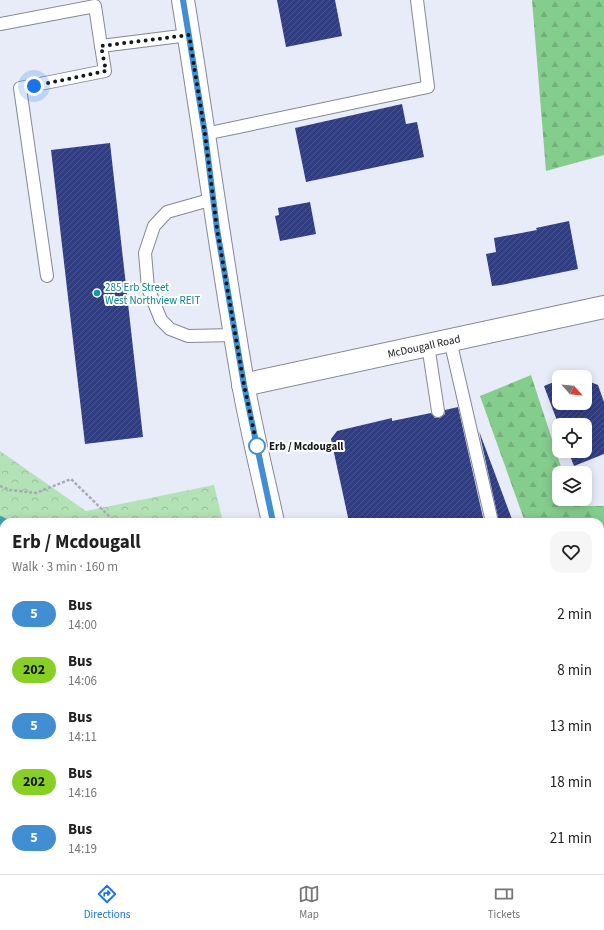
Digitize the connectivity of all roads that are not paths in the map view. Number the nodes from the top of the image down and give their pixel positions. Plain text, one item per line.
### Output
1 (184, 0) edge
2 (417, 0) edge
3 (0, 24) edge
4 (189, 35) junction
5 (101, 46) junction
6 (205, 134) junction
7 (213, 199) junction
8 (47, 276) dead end
9 (604, 307) edge
10 (235, 335) junction
11 (450, 340) junction
12 (428, 345) junction
13 (244, 385) junction
14 (438, 411) dead end
15 (272, 518) edge
16 (491, 518) edge

1 - 4 main road
2 - 6 lane
3 - 5 lane
4 - 5 lane
4 - 6 main road
5 - 8 lane
6 - 7 main road
7 - 10 main road
7 - 10 lane
9 - 11 main road, McDougall Road
10 - 13 main road
11 - 12 main road, McDougall Road
11 - 16 lane
12 - 13 main road, McDougall Road
12 - 14 lane
13 - 15 main road

